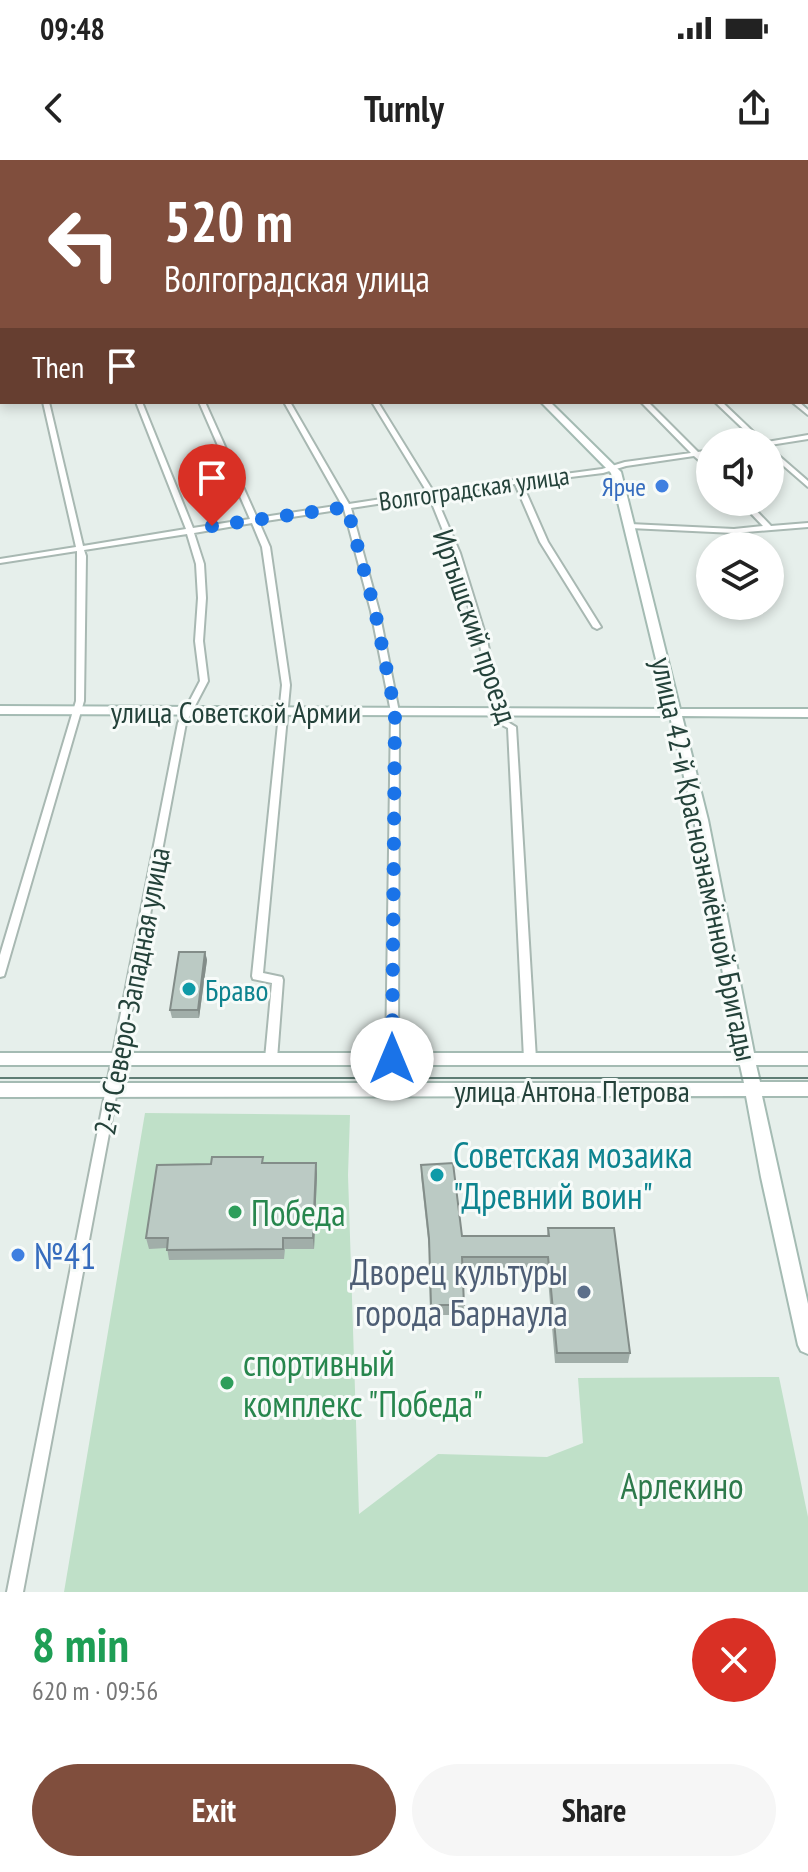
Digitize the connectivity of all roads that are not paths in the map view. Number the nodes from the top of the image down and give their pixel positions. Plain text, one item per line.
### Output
1 (46, 404) edge
2 (140, 404) edge
3 (203, 404) edge
4 (288, 404) edge
5 (376, 404) edge
6 (547, 404) edge
7 (646, 404) edge
8 (720, 404) edge
9 (746, 428) edge
10 (808, 437) edge
11 (784, 441) edge
12 (695, 454) joint
13 (784, 463) edge
14 (614, 467) junction
15 (517, 480) junction
16 (808, 485) edge
17 (431, 493) junction
18 (347, 507) junction
19 (757, 516) edge
20 (256, 519) junction
21 (808, 525) edge
22 (630, 526) junction
23 (769, 528) junction
24 (190, 530) junction
25 (81, 548) junction
26 (0, 561) edge
27 (597, 627) dead end
28 (0, 710) edge
29 (77, 710) junction
30 (284, 711) junction
31 (187, 712) junction
32 (395, 712) junction
33 (501, 712) junction
34 (676, 713) junction
35 (808, 713) edge
36 (0, 973) edge
37 (0, 1059) edge
38 (117, 1059) junction
39 (271, 1059) junction
40 (392, 1059) junction
41 (530, 1059) junction
42 (747, 1059) junction
43 (808, 1059) edge
44 (754, 1089) junction
45 (808, 1089) edge
46 (0, 1090) edge
47 (111, 1091) junction
48 (808, 1345) edge
49 (15, 1592) edge

1 - 25 street
2 - 24 street, 2-я Северо-Западная улица
3 - 20 street
4 - 18 street
5 - 17 street, Иртышский проезд
6 - 14 street
7 - 12 street
8 - 9 street
10 - 11 street
12 - 14 street, Волгоградская улица
13 - 16 street
14 - 15 street, Волгоградская улица
14 - 22 street, улица 42-й Краснознамённой Бригады
15 - 17 street, Волгоградская улица
15 - 27 street
17 - 18 street, Волгоградская улица
17 - 33 street, Иртышский проезд
18 - 20 street, Волгоградская улица
18 - 32 street
19 - 23 street
20 - 24 street, Волгоградская улица
20 - 30 street
21 - 23 street
22 - 23 street
22 - 34 street, улица 42-й Краснознамённой Бригады
24 - 25 street, Волгоградская улица
24 - 31 street, 2-я Северо-Западная улица
25 - 26 street, Волгоградская улица
25 - 29 street
28 - 29 street, улица Советской Армии
29 - 31 street, улица Советской Армии
29 - 36 street
30 - 31 street, улица Советской Армии
30 - 32 street, улица Советской Армии
30 - 39 street
31 - 38 street, 2-я Северо-Западная улица
32 - 33 street, улица Советской Армии
32 - 40 street
33 - 34 street, улица Советской Армии
33 - 41 street, Иртышский проезд
34 - 35 street, улица Советской Армии
34 - 42 street, улица 42-й Краснознамённой Бригады
37 - 38 street, улица Антона Петрова
38 - 39 street, улица Антона Петрова
38 - 47 street, 2-я Северо-Западная улица
39 - 40 street, улица Антона Петрова
40 - 41 street, улица Антона Петрова
41 - 42 street, улица Антона Петрова
42 - 43 street, улица Антона Петрова
42 - 44 street, улица 42-й Краснознамённой Бригады
44 - 45 street, улица Антона Петрова
44 - 47 street, улица Антона Петрова
44 - 48 street, улица 42-й Краснознамённой Бригады
46 - 47 street, улица Антона Петрова
47 - 49 street, 2-я Северо-Западная улица

